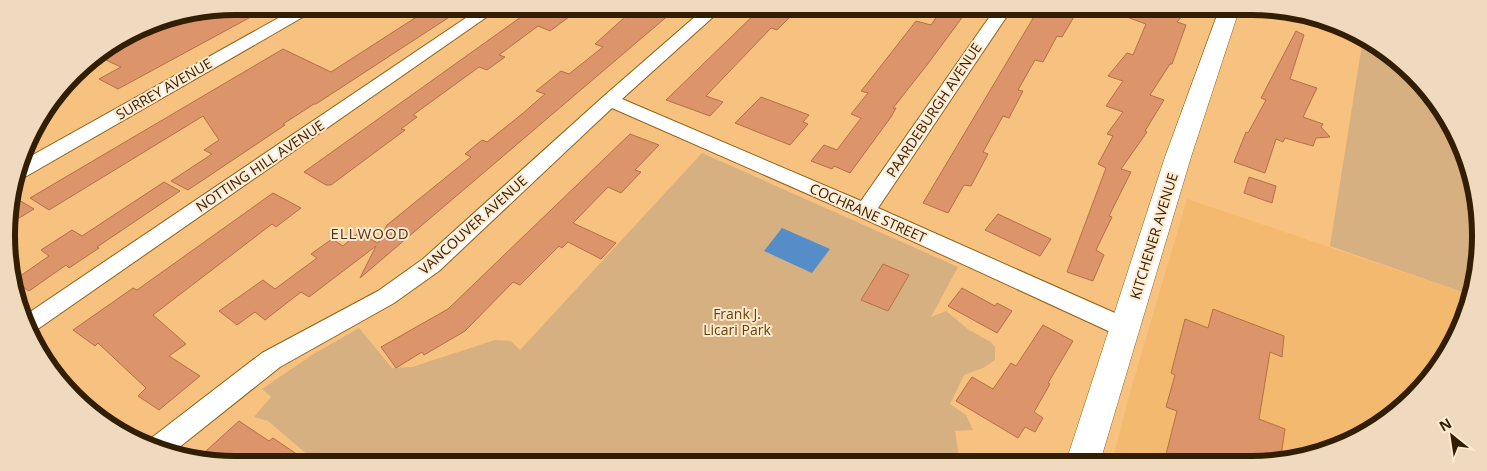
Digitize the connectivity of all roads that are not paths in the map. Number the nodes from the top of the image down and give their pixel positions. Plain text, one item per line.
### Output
1 (293, 15) edge
2 (481, 15) edge
3 (707, 15) edge
4 (1000, 15) edge
5 (1227, 15) edge
6 (610, 100) junction
7 (26, 167) edge
8 (865, 211) junction
9 (33, 322) edge
10 (1126, 328) junction
11 (164, 443) edge
12 (1085, 456) edge

1 - 7 street, SURREY AVENUE
2 - 9 street, NOTTING HILL AVENUE
3 - 6 street, VANCOUVER AVENUE
4 - 8 street, PAARDEBURGH AVENUE
5 - 10 street, KITCHENER AVENUE
6 - 8 street, COCHRANE STREET
6 - 11 street, VANCOUVER AVENUE
8 - 10 street, COCHRANE STREET
10 - 12 street, KITCHENER AVENUE

